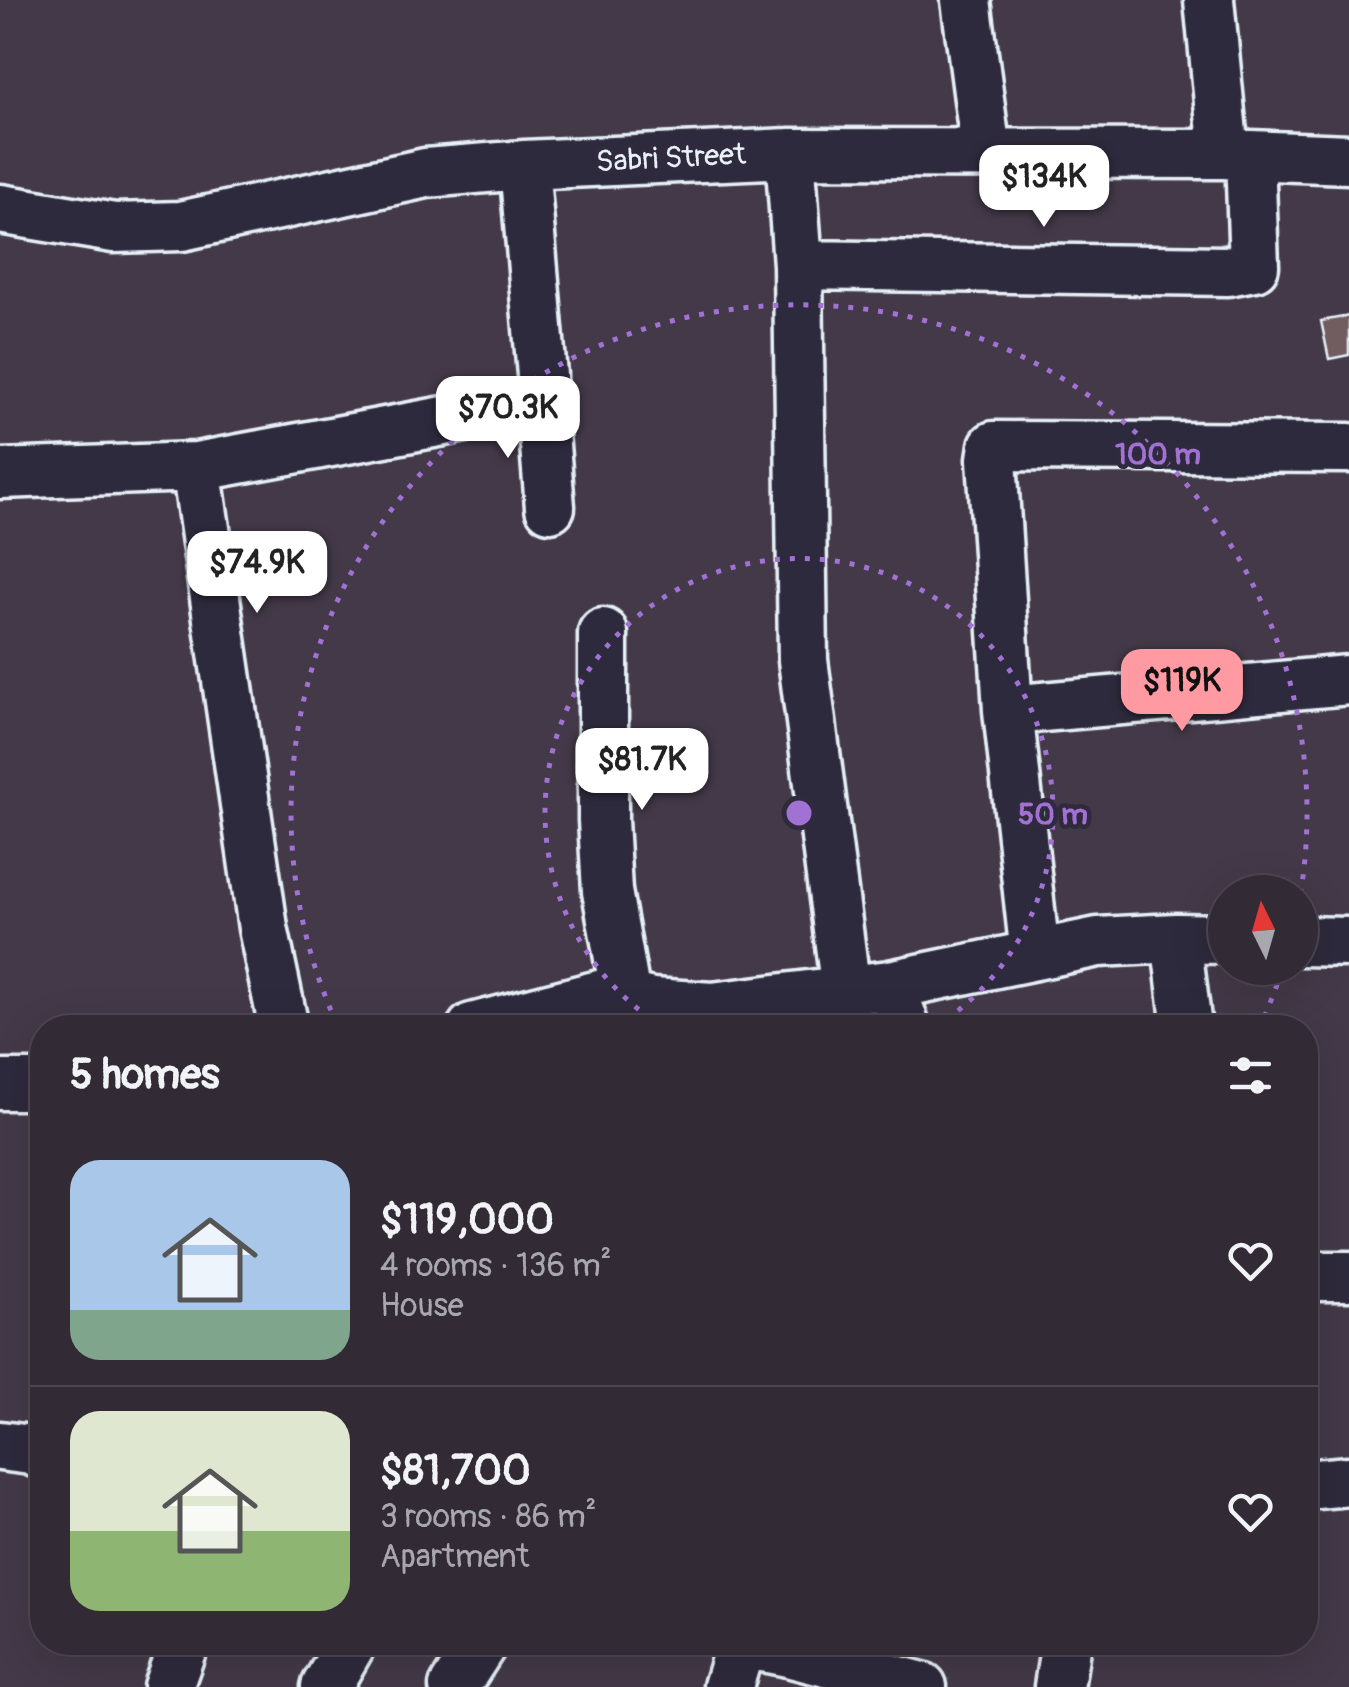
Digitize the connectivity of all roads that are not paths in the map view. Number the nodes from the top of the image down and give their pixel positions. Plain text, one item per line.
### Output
1 (966, 0) edge
2 (1209, 0) edge
3 (790, 153) junction
4 (986, 153) junction
5 (1237, 154) junction
6 (1349, 159) edge
7 (524, 165) junction
8 (0, 209) edge
9 (798, 265) junction
10 (542, 408) junction
11 (1349, 448) edge
12 (196, 467) junction
13 (0, 474) edge
14 (550, 507) dead end
15 (604, 633) dead end
16 (1349, 680) edge
17 (1008, 710) junction
18 (1176, 938) junction
19 (1208, 939) edge
20 (1318, 941) edge
21 (1349, 942) edge
22 (1035, 955) junction
23 (626, 997) junction
24 (881, 1001) edge
25 (792, 1012) edge
26 (281, 1015) edge
27 (522, 1015) edge
28 (1185, 1015) edge
29 (0, 1084) edge
30 (30, 1084) edge
31 (1318, 1276) edge
32 (1349, 1276) edge
33 (0, 1446) edge
34 (30, 1450) edge
35 (1349, 1481) edge
36 (1318, 1484) edge
37 (179, 1655) edge
38 (344, 1655) edge
39 (475, 1655) edge
40 (736, 1655) edge
41 (799, 1655) edge
42 (1064, 1655) edge
43 (168, 1687) edge
44 (326, 1687) edge
45 (454, 1687) edge
46 (728, 1687) edge
47 (922, 1687) edge
48 (1060, 1687) edge

1 - 4 street
2 - 5 street
3 - 4 street, Sabri Street
3 - 7 street, Sabri Street
3 - 9 street
4 - 5 street, Sabri Street
5 - 6 street, Sabri Street
5 - 9 street
7 - 8 street, Sabri Street
7 - 10 street
9 - 24 street
10 - 12 street
10 - 14 street
11 - 17 street
12 - 13 street
12 - 26 street
15 - 23 street
16 - 17 street
17 - 22 street
18 - 19 street
18 - 22 street
18 - 28 street
20 - 21 street
22 - 24 street
23 - 25 street
23 - 27 street
24 - 25 street
29 - 30 street
31 - 32 street
33 - 34 street
35 - 36 street
37 - 43 street
38 - 44 street
39 - 45 street
40 - 46 street
41 - 47 street
42 - 48 street

